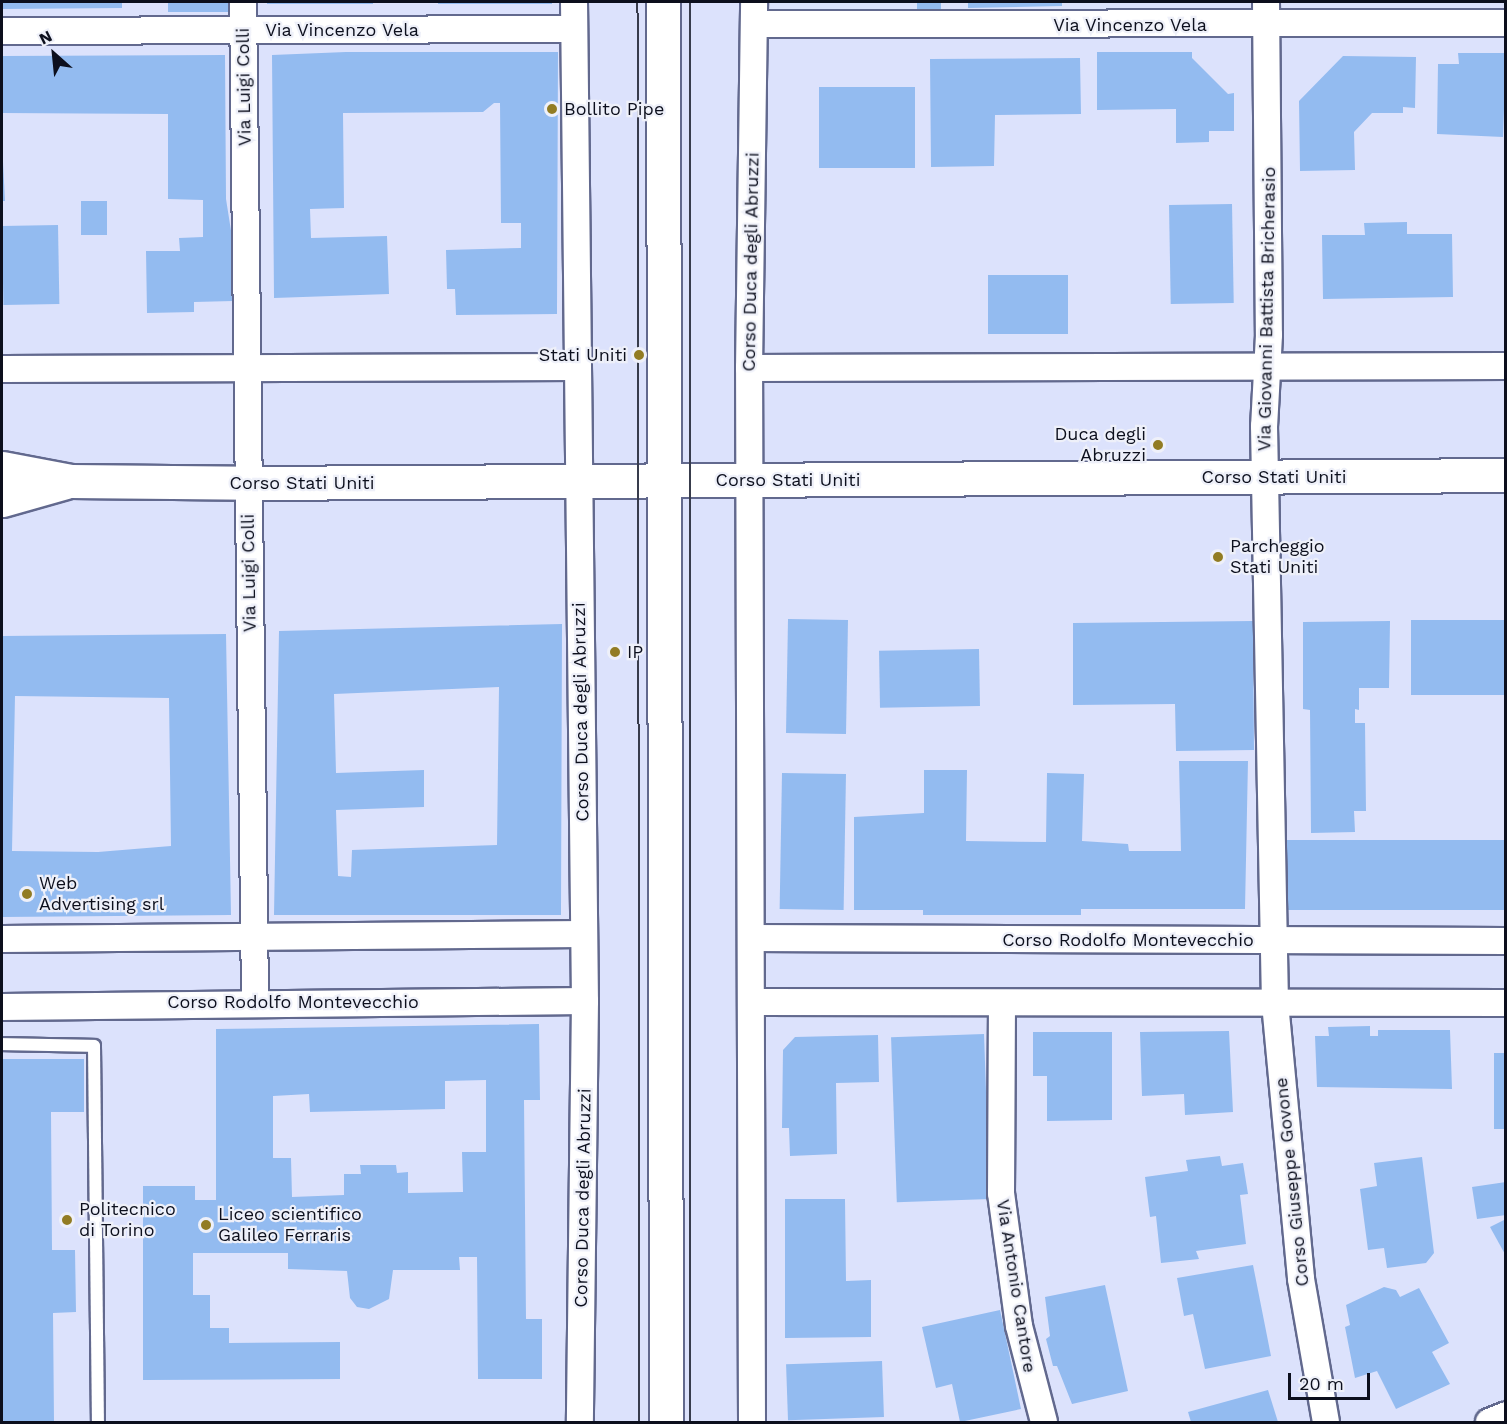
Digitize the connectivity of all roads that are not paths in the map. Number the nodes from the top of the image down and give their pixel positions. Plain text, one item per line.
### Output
1 (243, 2) edge
2 (574, 2) edge
3 (663, 2) edge
4 (754, 13) edge
5 (1267, 13) edge
6 (1506, 23) edge
7 (574, 29) junction
8 (2, 31) edge
9 (244, 31) junction
10 (1506, 366) edge
11 (247, 367) junction
12 (577, 367) junction
13 (1268, 367) junction
14 (749, 368) junction
15 (2, 369) edge
16 (2, 468) edge
17 (1506, 475) edge
18 (1265, 477) junction
19 (750, 480) junction
20 (71, 481) junction
21 (579, 481) junction
22 (663, 481) junction
23 (248, 483) junction
24 (2, 500) edge
25 (583, 934) junction
26 (253, 937) junction
27 (751, 938) junction
28 (2, 939) edge
29 (1273, 941) junction
30 (1506, 941) edge
31 (585, 1000) junction
32 (255, 1001) junction
33 (751, 1002) junction
34 (1002, 1003) junction
35 (1275, 1003) junction
36 (1506, 1003) edge
37 (2, 1007) edge
38 (2, 1044) edge
39 (1506, 1415) edge
40 (99, 1422) edge
41 (580, 1422) edge
42 (666, 1422) edge
43 (752, 1422) edge
44 (1044, 1422) edge
45 (1326, 1422) edge
46 (1490, 1422) edge

1 - 9 street, Via Luigi Colli
2 - 7 street, Corso Duca degli Abruzzi
3 - 22 main road
4 - 5 street, Via Vincenzo Vela
4 - 14 street, Corso Duca degli Abruzzi
5 - 6 street, Via Vincenzo Vela
5 - 13 street, Via Giovanni Battista Bricherasio
7 - 9 street, Via Vincenzo Vela
7 - 12 street, Corso Duca degli Abruzzi
8 - 9 street, Via Vincenzo Vela
9 - 11 street, Via Luigi Colli
10 - 13 street
11 - 12 street
11 - 15 street
11 - 23 street, Via Luigi Colli
12 - 21 street, Corso Duca degli Abruzzi
13 - 14 street
13 - 18 street, Via Giovanni Battista Bricherasio
14 - 19 street, Corso Duca degli Abruzzi
16 - 20 main road, Corso Stati Uniti
17 - 18 main road, Corso Stati Uniti
18 - 19 main road, Corso Stati Uniti
18 - 29 street, Via Giovanni Battista Bricherasio
19 - 22 main road, Corso Stati Uniti
19 - 27 street, Corso Duca degli Abruzzi
20 - 23 main road, Corso Stati Uniti
20 - 24 main road, Corso Stati Uniti
21 - 22 main road, Corso Stati Uniti
21 - 23 main road, Corso Stati Uniti
21 - 25 street, Corso Duca degli Abruzzi
22 - 42 main road
23 - 26 street, Via Luigi Colli
25 - 26 street
25 - 31 street, Corso Duca degli Abruzzi
26 - 28 street
26 - 32 street, Via Luigi Colli
27 - 29 street, Corso Rodolfo Montevecchio
27 - 33 street, Corso Duca degli Abruzzi
29 - 30 street, Corso Rodolfo Montevecchio
29 - 35 street, Corso Giuseppe Govone
31 - 32 street, Corso Rodolfo Montevecchio
31 - 41 street, Corso Duca degli Abruzzi
32 - 37 street, Corso Rodolfo Montevecchio
33 - 34 street
33 - 43 street, Corso Duca degli Abruzzi
34 - 35 street
34 - 44 street, Via Antonio Cantore
35 - 36 street
35 - 45 street, Corso Giuseppe Govone
38 - 40 lane
39 - 46 street

